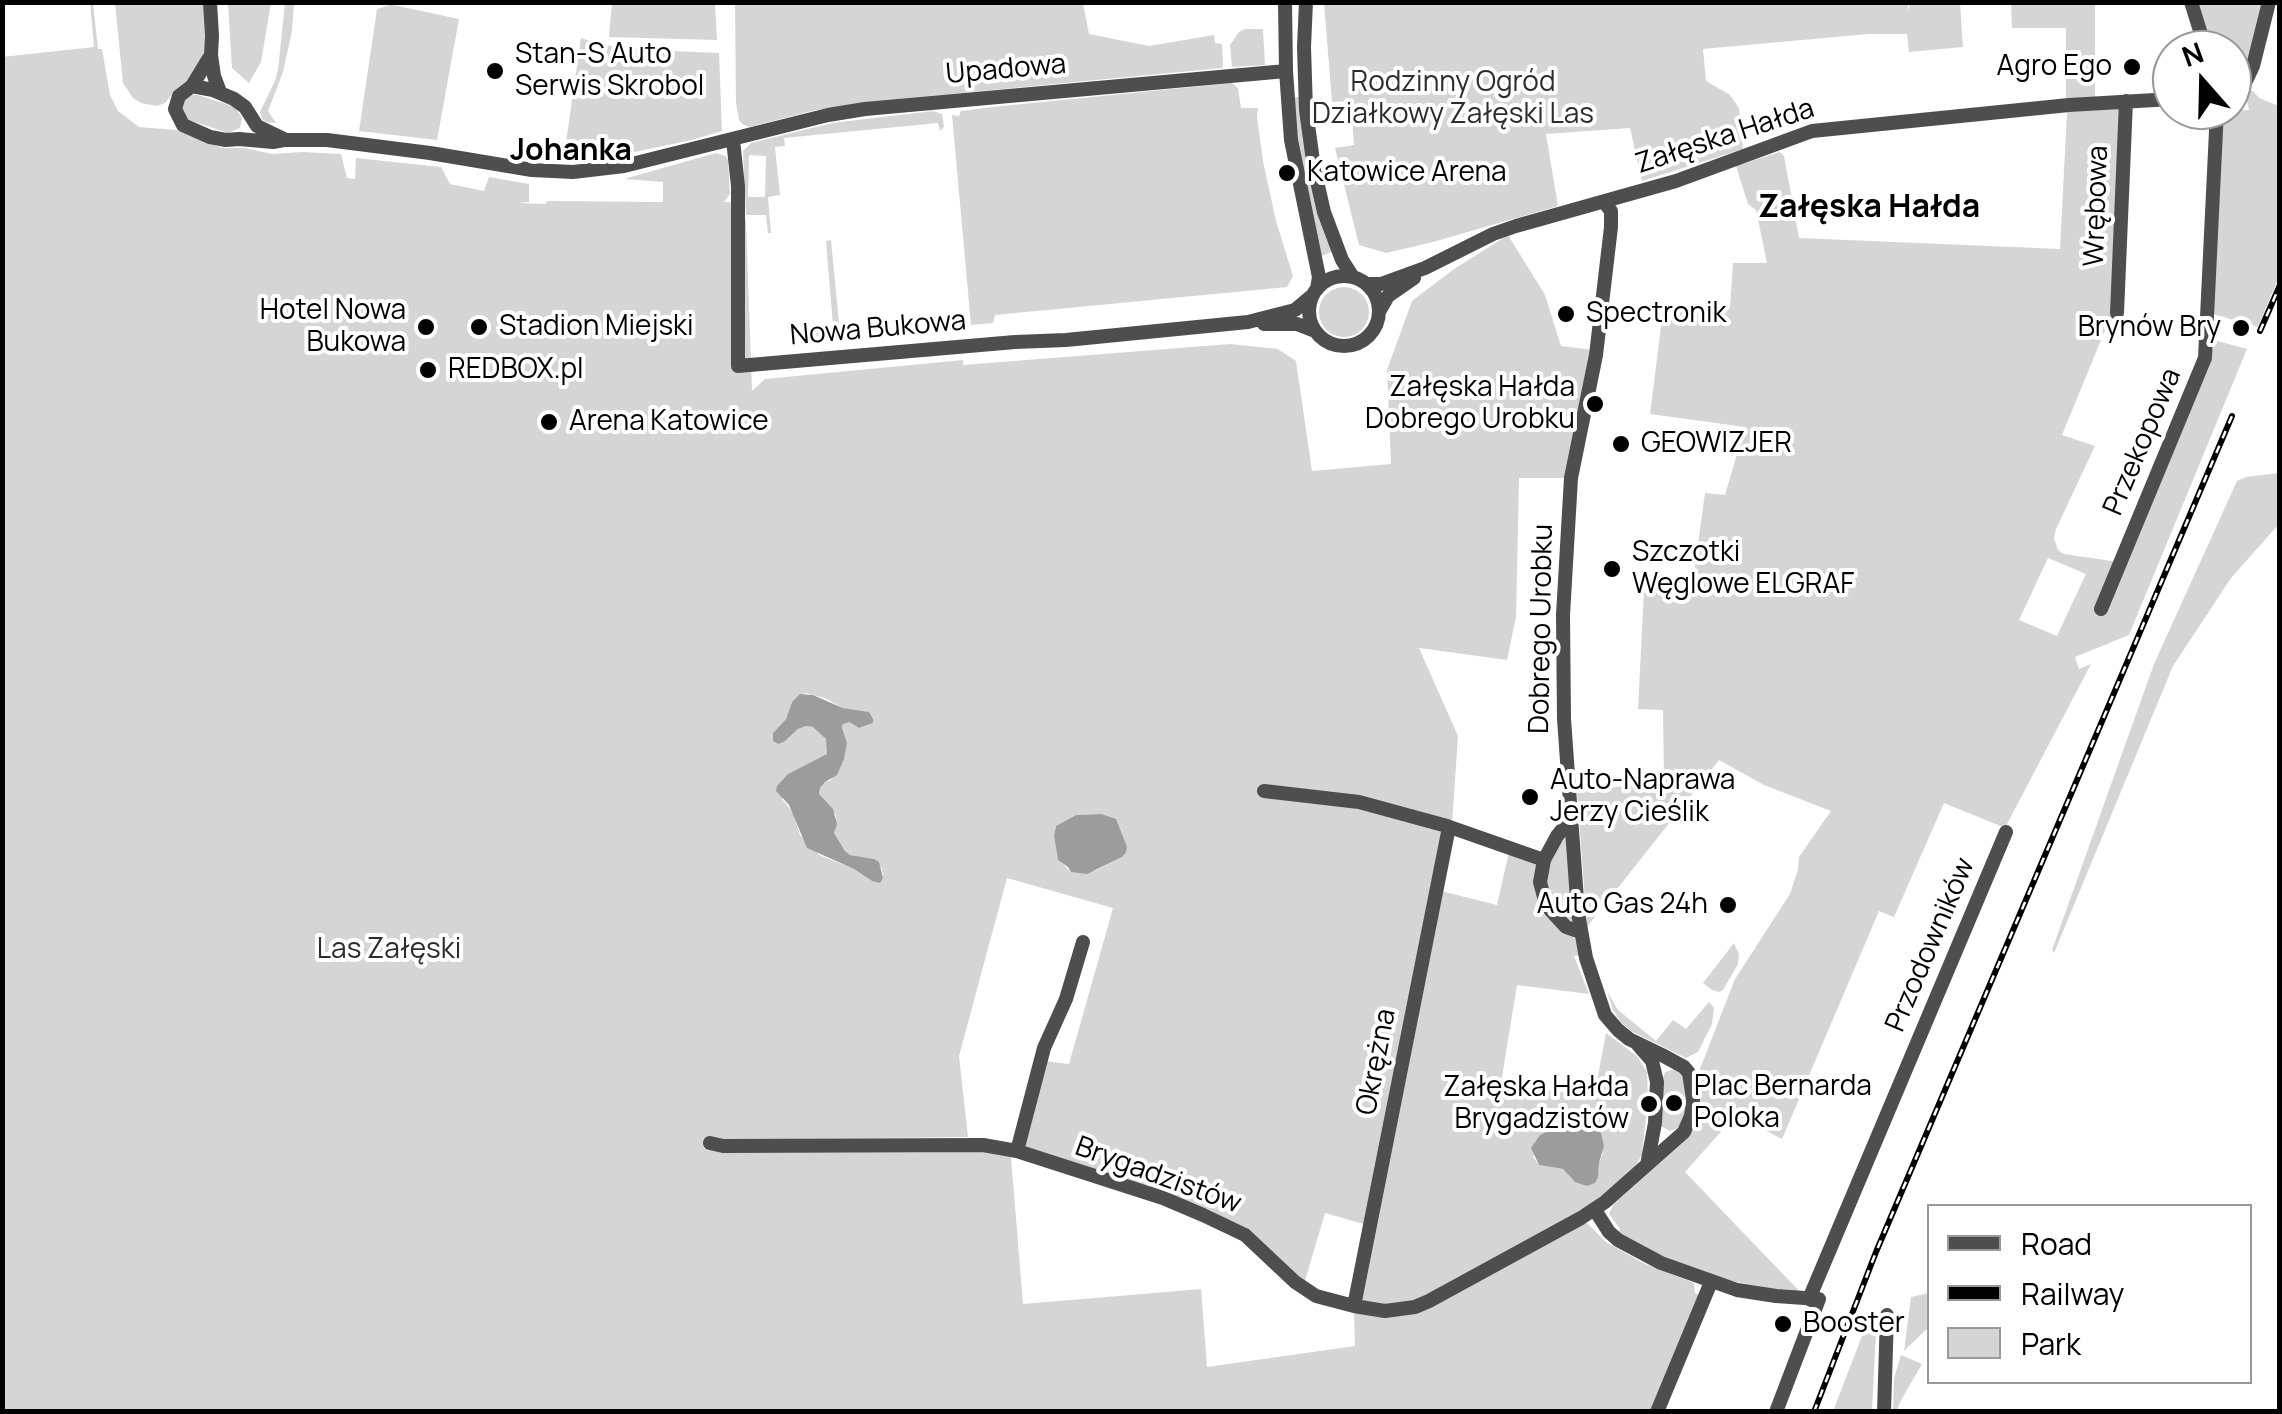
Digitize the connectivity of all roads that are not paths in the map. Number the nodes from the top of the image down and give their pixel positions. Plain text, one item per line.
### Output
1 (210, 2) edge
2 (1285, 2) edge
3 (1306, 2) edge
4 (2192, 2) edge
5 (2269, 2) edge
6 (2200, 30) edge
7 (211, 55) junction
8 (2252, 68) edge
9 (1286, 71) junction
10 (192, 86) junction
11 (220, 92) junction
12 (2152, 100) edge
13 (2126, 101) junction
14 (252, 121) junction
15 (2217, 130) edge
16 (239, 138) junction
17 (284, 140) junction
18 (734, 140) junction
19 (1604, 202) junction
20 (1426, 268) junction
21 (1360, 281) junction
22 (1315, 292) junction
23 (1380, 311) junction
24 (2117, 313) dead end
25 (1248, 322) junction
26 (1315, 331) junction
27 (2101, 608) dead end
28 (1264, 792) dead end
29 (1571, 823) junction
30 (1449, 827) junction
31 (2006, 832) dead end
32 (1544, 860) junction
33 (1580, 932) junction
34 (1082, 942) dead end
35 (1638, 1044) junction
36 (1677, 1064) junction
37 (1656, 1082) junction
38 (1655, 1123) junction
39 (1684, 1132) junction
40 (710, 1142) dead end
41 (1017, 1151) junction
42 (1648, 1165) junction
43 (1595, 1210) junction
44 (1711, 1282) junction
45 (1814, 1299) junction
46 (1354, 1306) junction
47 (1887, 1315) dead end
48 (1656, 1412) edge
49 (1776, 1412) edge
50 (1884, 1412) edge

1 - 7 street
2 - 9 street
3 - 21 street
4 - 6 street
5 - 8 street
7 - 10 street
7 - 11 street
9 - 18 street, Upadowa
9 - 22 street
10 - 11 street
10 - 16 street
11 - 14 street
12 - 13 street, Załęska Hałda
13 - 19 street, Załęska Hałda
13 - 24 street, Wrębowa
14 - 16 street
14 - 17 street
15 - 27 street, Przekopowa
16 - 17 street, Upadowa
17 - 18 street, Upadowa
18 - 25 street, Nowa Bukowa
19 - 20 street, Załęska Hałda
19 - 29 street, Dobrego Urobku
20 - 21 street, Załęska Hałda
20 - 23 street, Załęska Hałda
21 - 22 street
21 - 23 street
22 - 25 street, Nowa Bukowa
22 - 26 street
23 - 26 street
25 - 26 street, Nowa Bukowa
28 - 30 street
29 - 32 street
29 - 33 street, Dobrego Urobku
30 - 32 street
30 - 46 street, Okrężna
31 - 45 street, Przodowników
32 - 33 street
33 - 35 street, Dobrego Urobku
34 - 41 street
35 - 36 street, Dobrego Urobku
35 - 37 street, Dobrego Urobku
36 - 37 street
36 - 39 street
37 - 38 street, Dobrego Urobku
38 - 39 street
38 - 42 street, Dobrego Urobku
39 - 42 street
40 - 41 street, Brygadzistów
41 - 46 street, Brygadzistów
42 - 43 street
43 - 44 street
43 - 46 street, Brygadzistów
44 - 45 street
44 - 48 street
45 - 49 street, Przodowników
47 - 50 street

